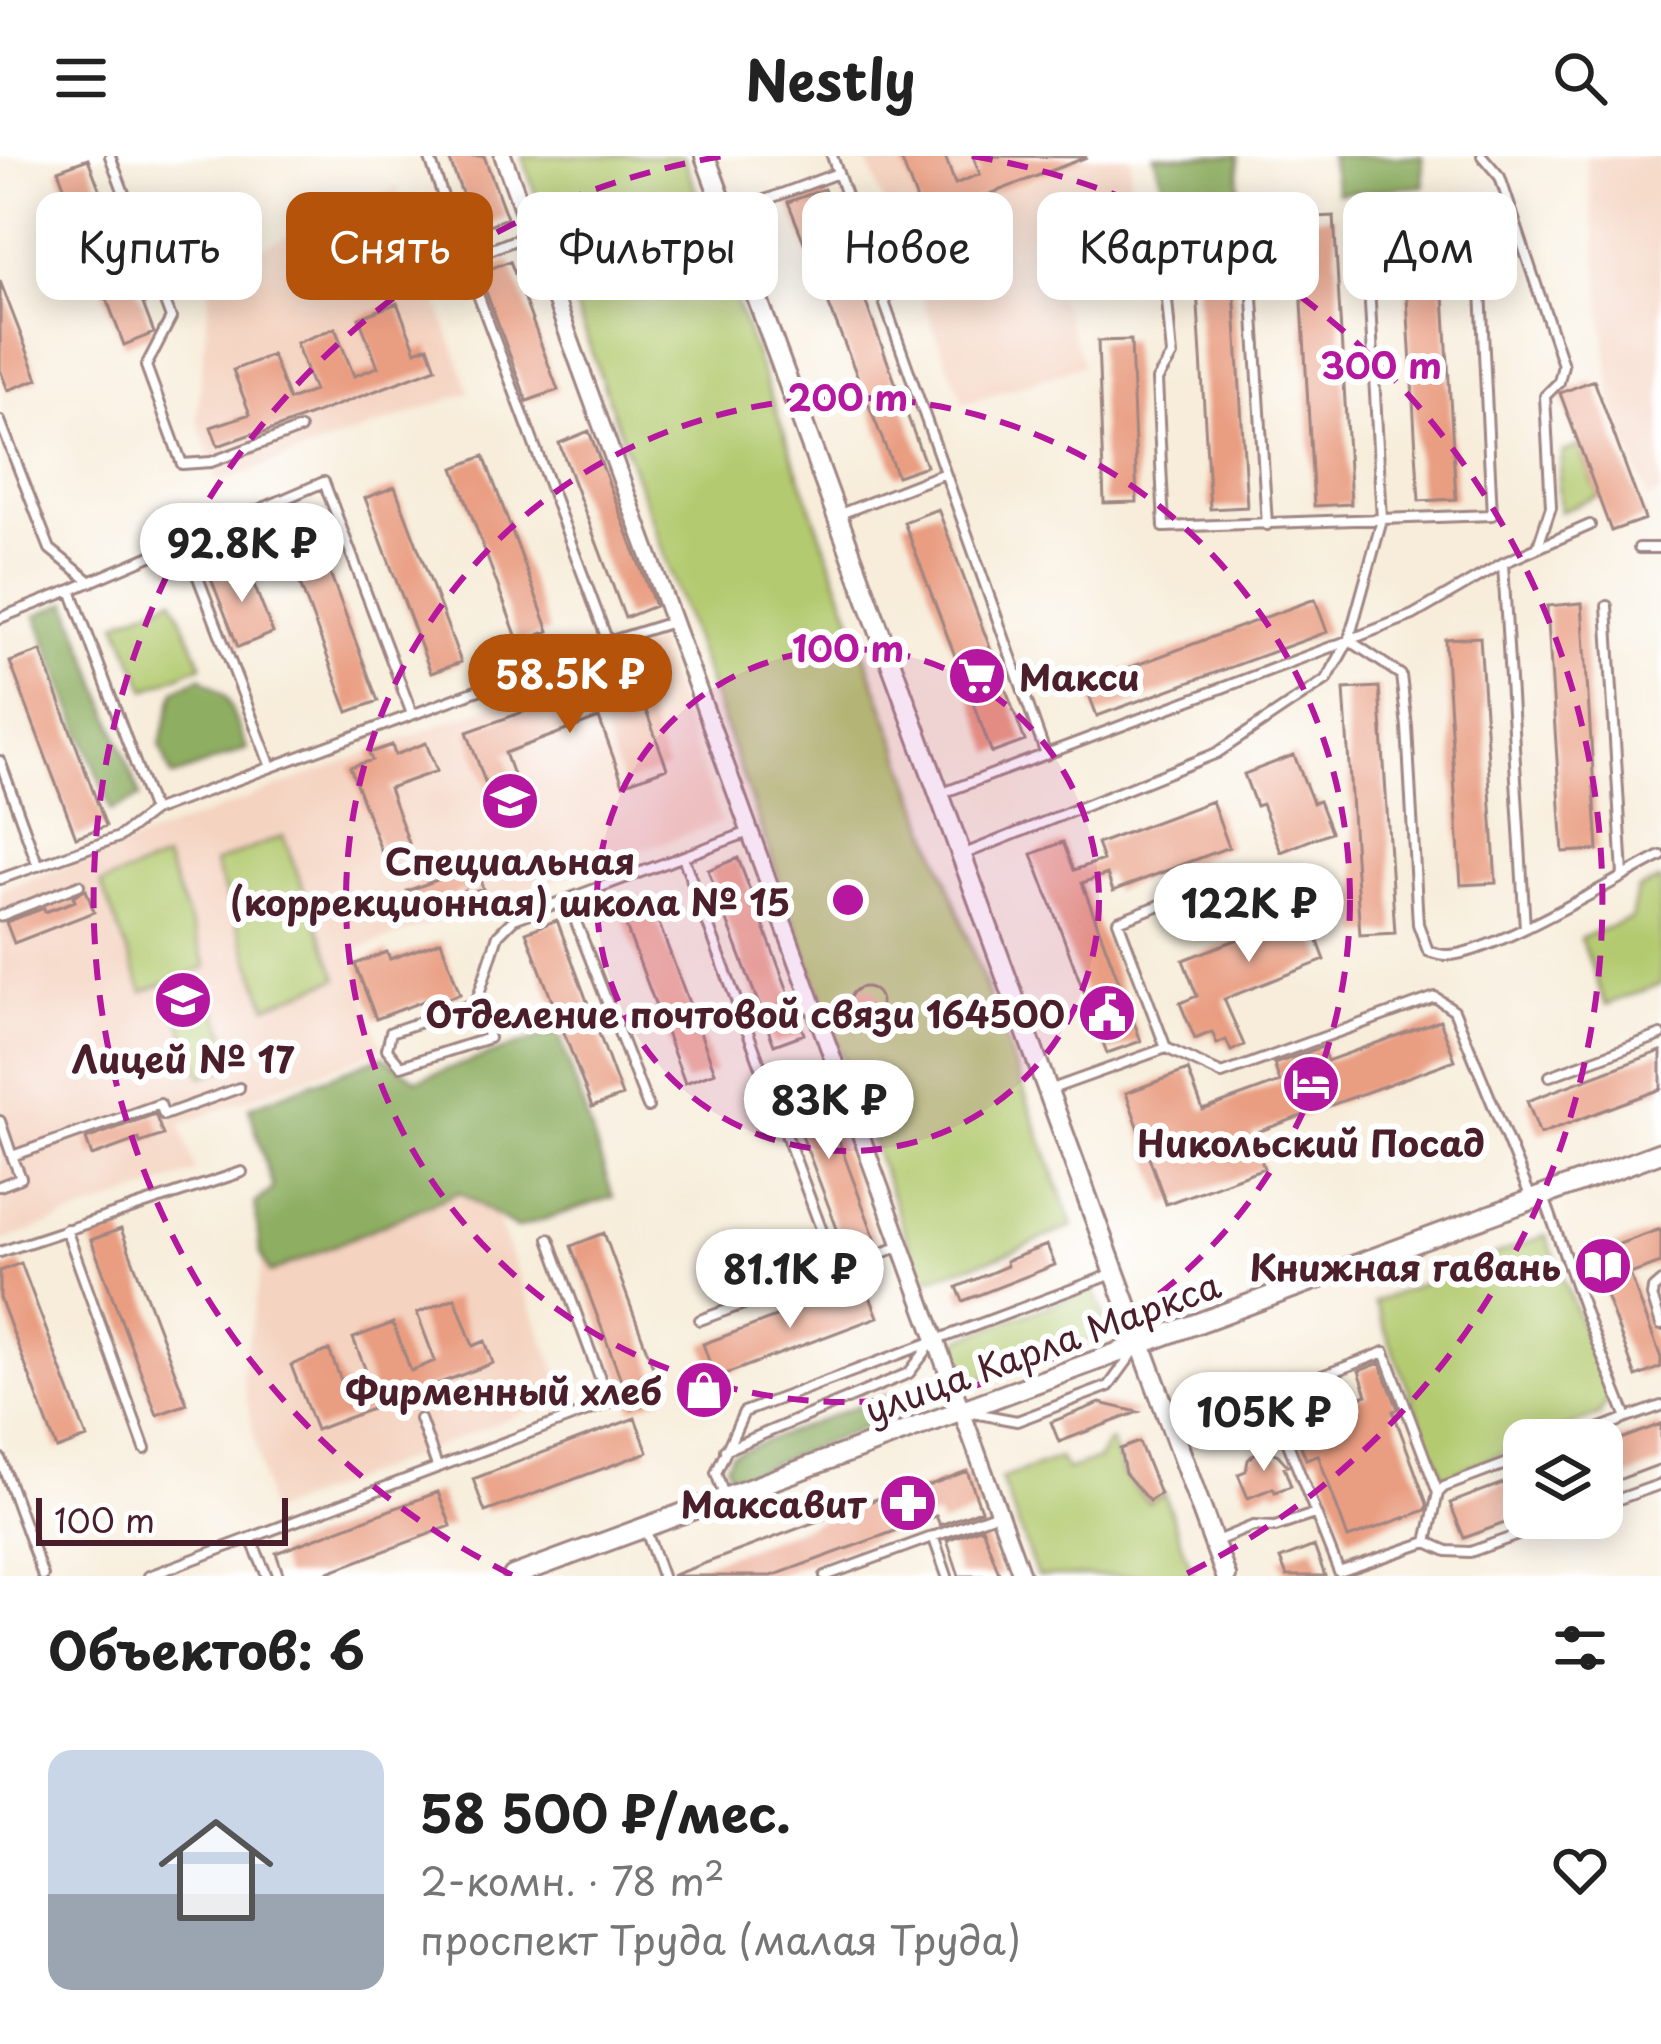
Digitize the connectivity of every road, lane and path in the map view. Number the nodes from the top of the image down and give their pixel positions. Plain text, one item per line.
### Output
1 (110, 156) edge
2 (429, 156) edge
3 (503, 156) edge
4 (705, 156) edge
5 (832, 156) edge
6 (1482, 156) edge
7 (838, 173) junction
8 (441, 192) edge
9 (718, 192) edge
10 (517, 196) edge
11 (778, 196) edge
12 (479, 300) edge
13 (554, 300) edge
14 (757, 300) edge
15 (1167, 300) edge
16 (1253, 300) edge
17 (1370, 300) edge
18 (1481, 300) edge
19 (0, 422) edge
20 (300, 430) dead end
21 (945, 473) junction
22 (836, 515) junction
23 (1382, 520) junction
24 (1267, 525) junction
25 (1589, 525) dead end
26 (184, 541) junction
27 (1538, 547) junction
28 (1639, 548) dead end
29 (1661, 548) edge
30 (1503, 563) junction
31 (91, 581) junction
32 (71, 590) junction
33 (1607, 606) dead end
34 (0, 618) edge
35 (672, 622) junction
36 (1349, 640) junction
37 (608, 642) junction
38 (412, 714) junction
39 (1046, 754) junction
40 (0, 761) edge
41 (271, 767) junction
42 (939, 795) junction
43 (153, 812) junction
44 (749, 832) junction
45 (961, 855) junction
46 (1661, 856) edge
47 (683, 857) junction
48 (38, 866) junction
49 (1623, 875) junction
50 (1237, 876) dead end
51 (0, 879) edge
52 (79, 885) dead end
53 (567, 898) junction
54 (0, 916) edge
55 (1525, 928) junction
56 (476, 1003) junction
57 (1661, 1035) edge
58 (1166, 1048) junction
59 (1550, 1076) dead end
60 (239, 1088) dead end
61 (1047, 1091) junction
62 (649, 1107) dead end
63 (0, 1121) edge
64 (1661, 1152) edge
65 (12, 1156) junction
66 (242, 1172) dead end
67 (0, 1186) edge
68 (1537, 1197) junction
69 (66, 1229) junction
70 (549, 1239) dead end
71 (902, 1246) junction
72 (0, 1252) edge
73 (836, 1269) junction
74 (1114, 1274) junction
75 (1661, 1282) edge
76 (700, 1320) dead end
77 (1661, 1324) edge
78 (935, 1338) junction
79 (1140, 1344) junction
80 (1661, 1406) edge
81 (960, 1411) junction
82 (1627, 1418) junction
83 (420, 1419) dead end
84 (1623, 1420) edge
85 (146, 1449) dead end
86 (725, 1450) junction
87 (0, 1458) edge
88 (1503, 1465) edge
89 (437, 1466) junction
90 (1661, 1484) edge
91 (1438, 1493) junction
92 (13, 1495) junction
93 (725, 1498) junction
94 (1623, 1498) edge
95 (0, 1499) edge
96 (999, 1513) junction
97 (1314, 1514) junction
98 (645, 1528) junction
99 (933, 1536) junction
100 (251, 1538) junction
101 (1507, 1539) edge
102 (1427, 1541) junction
103 (1214, 1542) junction
104 (1339, 1574) edge
105 (43, 1576) edge
106 (149, 1576) edge
107 (267, 1576) edge
108 (513, 1576) edge
109 (662, 1576) edge
110 (825, 1576) edge
111 (947, 1576) edge
112 (1022, 1576) edge
113 (1226, 1576) edge

1 - 20 lane
2 - 8 lane
3 - 10 street
4 - 9 street
5 - 7 lane
6 - 27 lane
7 - 11 lane
7 - 21 lane
12 - 37 lane
13 - 35 street
14 - 22 street
15 - 24 lane
16 - 24 lane
17 - 23 lane
18 - 23 lane
19 - 31 lane
21 - 22 lane
21 - 39 lane
22 - 42 street
23 - 24 lane
23 - 36 lane
25 - 27 lane
26 - 31 lane
26 - 38 lane
26 - 41 lane
27 - 30 lane
28 - 29 lane
30 - 36 lane
30 - 55 lane
31 - 32 lane
32 - 34 lane
32 - 43 lane
33 - 49 lane
35 - 37 lane
35 - 44 street
36 - 39 lane
36 - 45 lane
36 - 55 lane
37 - 38 lane
38 - 41 lane
39 - 42 lane
40 - 48 lane
41 - 43 lane
42 - 45 street
43 - 48 lane
44 - 47 lane
44 - 71 street
45 - 61 street
46 - 49 lane
47 - 53 lane
47 - 73 lane
48 - 51 lane
49 - 55 lane
50 - 58 lane
52 - 54 lane
53 - 56 lane
53 - 62 lane
56 - 56 lane
57 - 59 lane
58 - 61 lane
58 - 68 lane
60 - 65 lane
61 - 74 street
63 - 65 lane
64 - 68 street, улица Карла Маркса
65 - 67 lane
66 - 69 lane
68 - 79 street, улица Карла Маркса
68 - 82 lane
69 - 72 lane
69 - 85 lane
70 - 89 lane
71 - 73 lane
71 - 78 street
73 - 76 lane
74 - 78 lane
74 - 79 street
75 - 77 lane
78 - 81 street
78 - 86 lane
78 - 86 lane
79 - 81 street, улица Карла Маркса
79 - 81 lane
79 - 103 street
80 - 82 lane
81 - 93 street, улица Карла Маркса
81 - 96 street
82 - 84 lane
83 - 89 lane
86 - 93 lane
87 - 92 lane
88 - 91 lane
89 - 100 lane
90 - 94 lane
91 - 97 lane
91 - 102 lane
92 - 95 lane
92 - 105 lane
93 - 98 street, улица Карла Маркса
96 - 99 lane
96 - 112 street
97 - 103 lane
97 - 104 lane
98 - 108 street, улица Карла Маркса
98 - 109 lane
99 - 110 lane
99 - 111 lane
100 - 106 lane
100 - 107 lane
101 - 102 lane
102 - 104 lane
103 - 113 street

